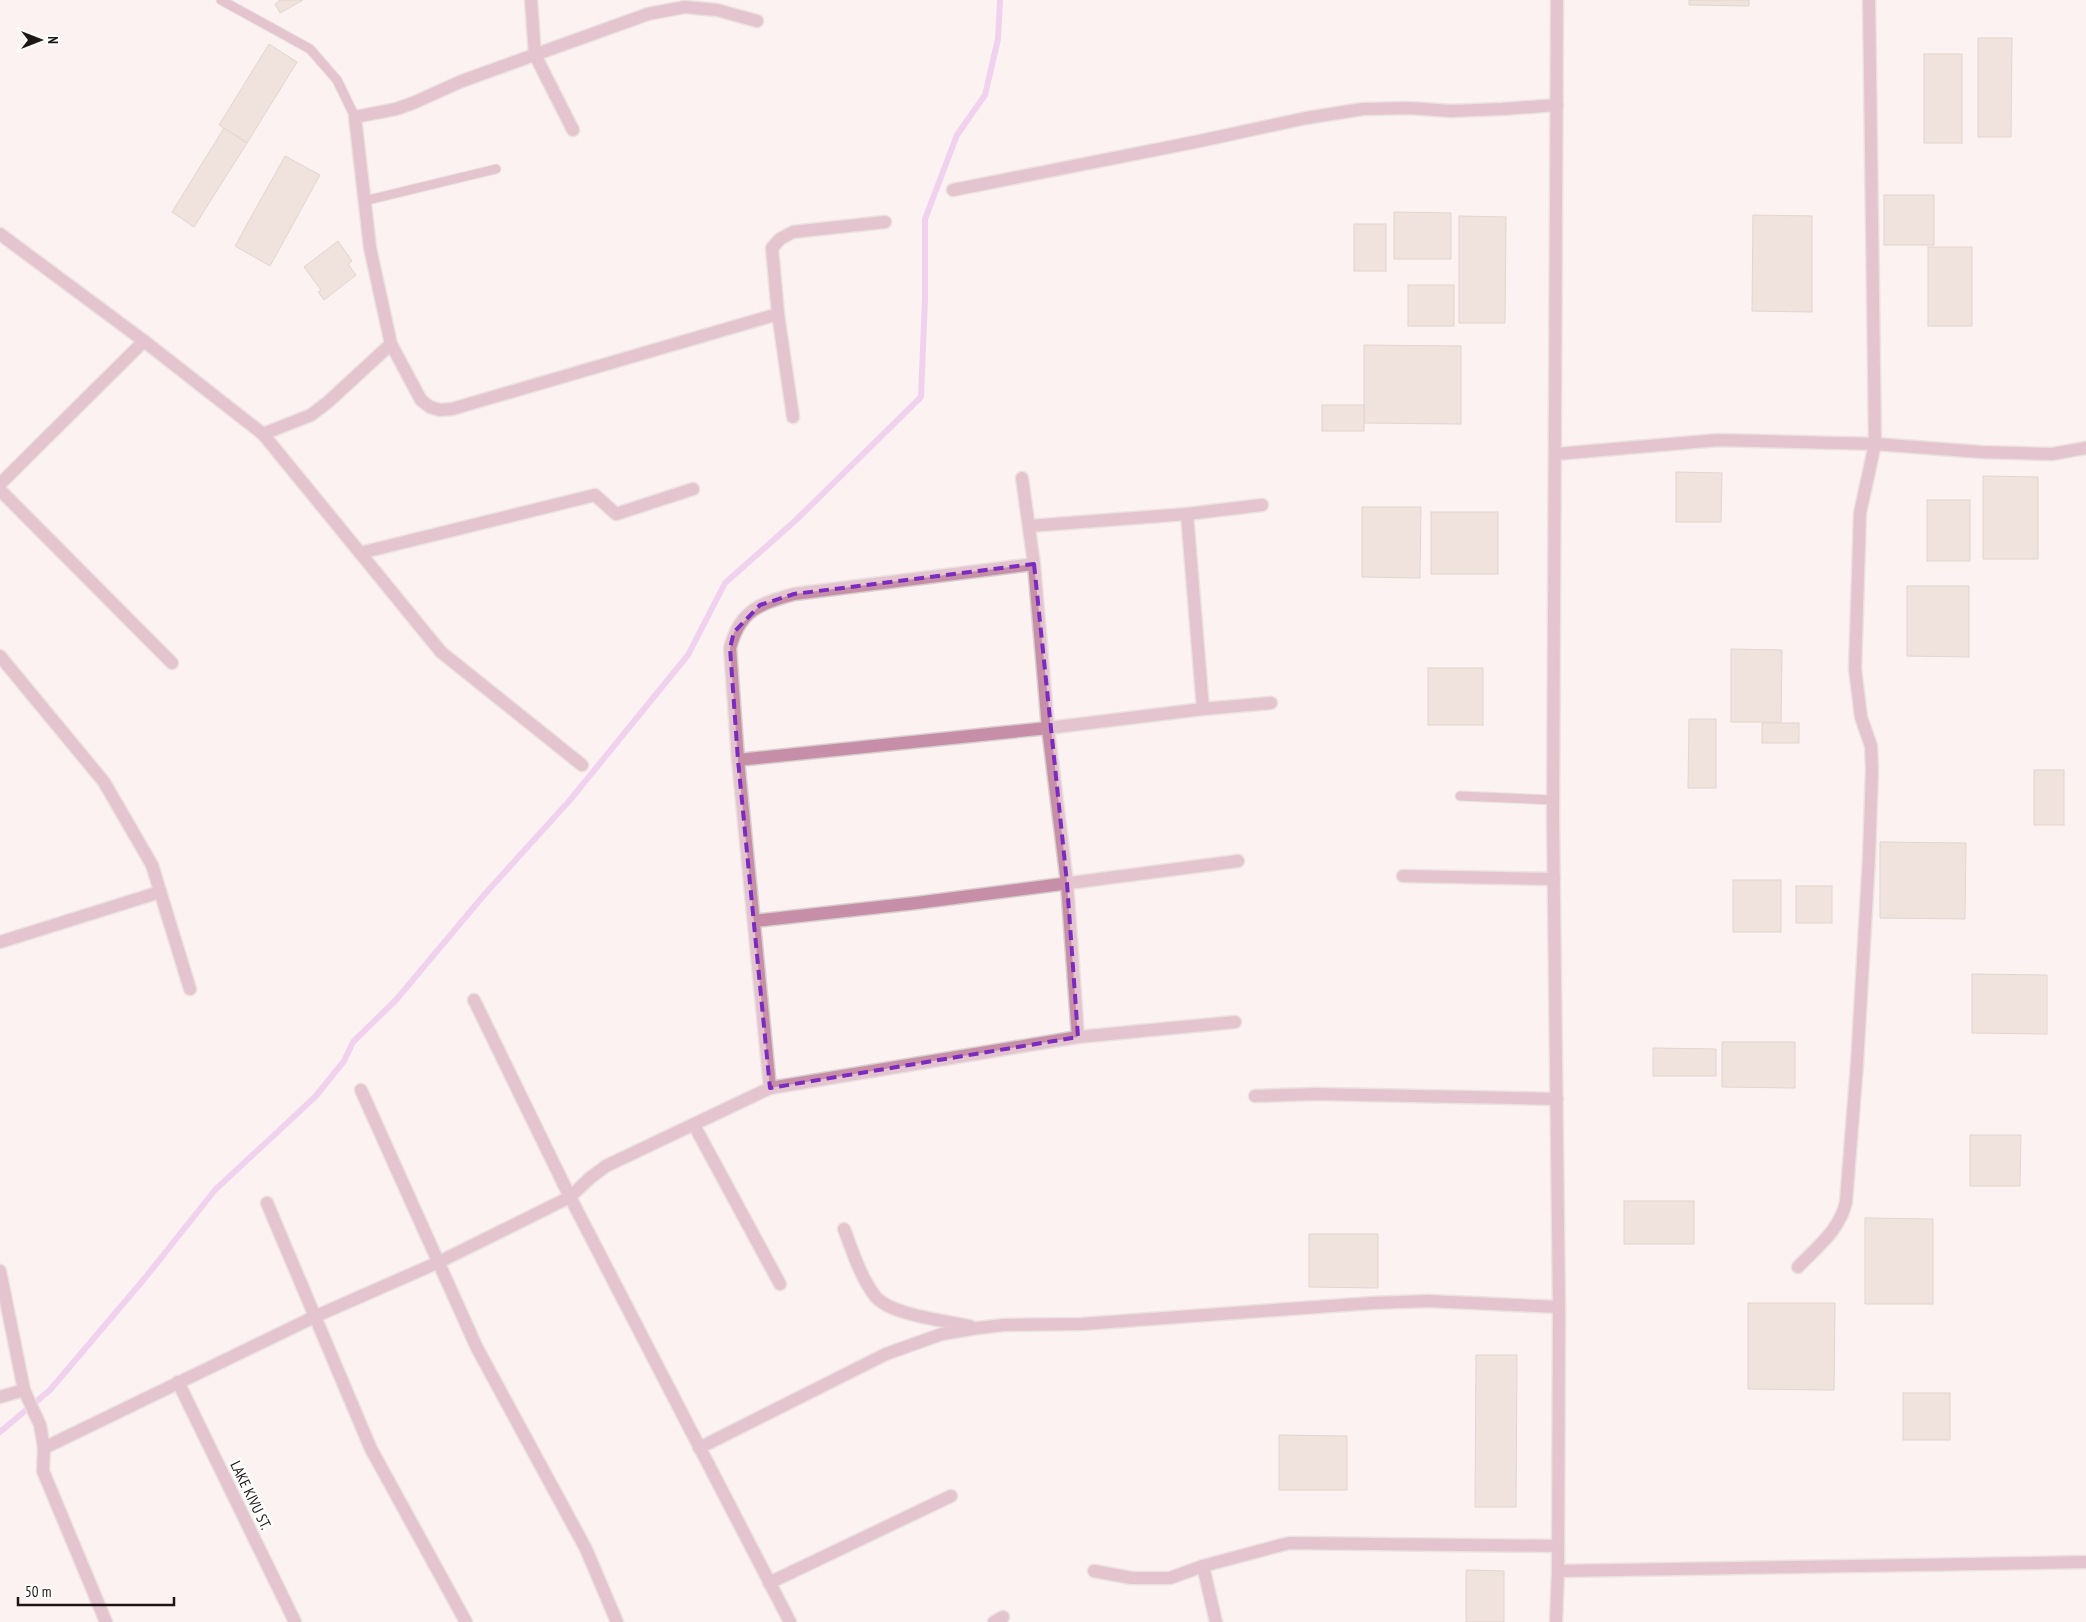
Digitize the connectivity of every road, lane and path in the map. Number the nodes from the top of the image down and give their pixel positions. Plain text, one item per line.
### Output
1 (221, 0) edge
2 (530, 0) edge
3 (1557, 0) edge
4 (1869, 0) edge
5 (757, 21) dead end
6 (535, 55) junction
7 (1556, 105) junction
8 (355, 117) junction
9 (573, 130) dead end
10 (496, 169) dead end
11 (953, 190) dead end
12 (364, 202) junction
13 (886, 222) dead end
14 (0, 234) edge
15 (778, 314) junction
16 (144, 341) junction
17 (391, 344) junction
18 (793, 417) dead end
19 (263, 434) junction
20 (1876, 444) junction
21 (2086, 448) edge
22 (1556, 454) junction
23 (1022, 478) dead end
24 (0, 484) edge
25 (0, 490) edge
26 (693, 490) dead end
27 (1262, 505) dead end
28 (1187, 514) junction
29 (1029, 526) junction
30 (360, 553) junction
31 (1034, 564) junction
32 (0, 656) edge
33 (172, 663) dead end
34 (1271, 703) dead end
35 (1203, 709) junction
36 (1048, 728) junction
37 (738, 760) junction
38 (582, 765) dead end
39 (1460, 796) dead end
40 (1553, 800) junction
41 (1238, 862) dead end
42 (1403, 876) dead end
43 (1554, 879) junction
44 (1067, 883) junction
45 (160, 892) junction
46 (754, 921) junction
47 (0, 942) edge
48 (190, 989) dead end
49 (474, 1000) dead end
50 (1235, 1022) dead end
51 (1078, 1037) junction
52 (770, 1088) junction
53 (361, 1090) dead end
54 (1256, 1096) dead end
55 (1556, 1100) junction
56 (694, 1125) junction
57 (570, 1197) junction
58 (266, 1203) dead end
59 (844, 1229) dead end
60 (439, 1262) junction
61 (1798, 1267) dead end
62 (0, 1271) edge
63 (780, 1284) dead end
64 (1559, 1307) junction
65 (314, 1317) junction
66 (978, 1328) junction
67 (178, 1382) junction
68 (26, 1394) junction
69 (0, 1397) edge
70 (44, 1448) junction
71 (699, 1448) junction
72 (951, 1496) dead end
73 (1558, 1546) junction
74 (2086, 1562) edge
75 (1203, 1566) junction
76 (1094, 1570) dead end
77 (1558, 1571) junction
78 (769, 1583) junction
79 (106, 1622) edge
80 (295, 1622) edge
81 (466, 1622) edge
82 (617, 1622) edge
83 (790, 1622) edge
84 (1216, 1622) edge
85 (1556, 1622) edge

1 - 8 lane
2 - 6 street
3 - 7 street
4 - 20 street
5 - 6 street
6 - 8 street
6 - 9 street
7 - 11 street
7 - 22 street
8 - 12 street
10 - 12 lane
12 - 17 street
13 - 15 street
14 - 16 street
15 - 17 street
15 - 18 street
16 - 19 street
16 - 24 street
17 - 19 street
19 - 30 street
20 - 21 street
20 - 22 street
20 - 61 street
22 - 40 street
23 - 29 street
25 - 33 street
26 - 30 street
27 - 28 street
28 - 29 street
28 - 35 street
29 - 31 street
30 - 38 street
31 - 36 street
31 - 37 street
32 - 45 street
34 - 35 street
35 - 36 street
36 - 37 street
36 - 44 street
37 - 46 street
39 - 40 lane
40 - 43 street
41 - 44 street
42 - 43 street
43 - 55 street
44 - 46 street
44 - 51 street
45 - 47 street
45 - 48 street
46 - 52 street
49 - 57 street
50 - 51 street
51 - 52 street
52 - 56 street
53 - 60 street
54 - 55 street
55 - 64 street
56 - 57 street
56 - 63 street
57 - 60 street
57 - 71 street
58 - 65 street
59 - 66 street
60 - 65 street
60 - 82 street
62 - 68 street
64 - 66 street
64 - 73 street
65 - 67 street
65 - 81 street
66 - 71 street
67 - 70 street
67 - 80 street, LAKE KIVU ST.
68 - 69 street
68 - 70 street
70 - 79 street
71 - 78 street
72 - 78 street
73 - 75 street
73 - 77 street
74 - 77 street
75 - 76 street
75 - 84 street
77 - 85 street
78 - 83 street

